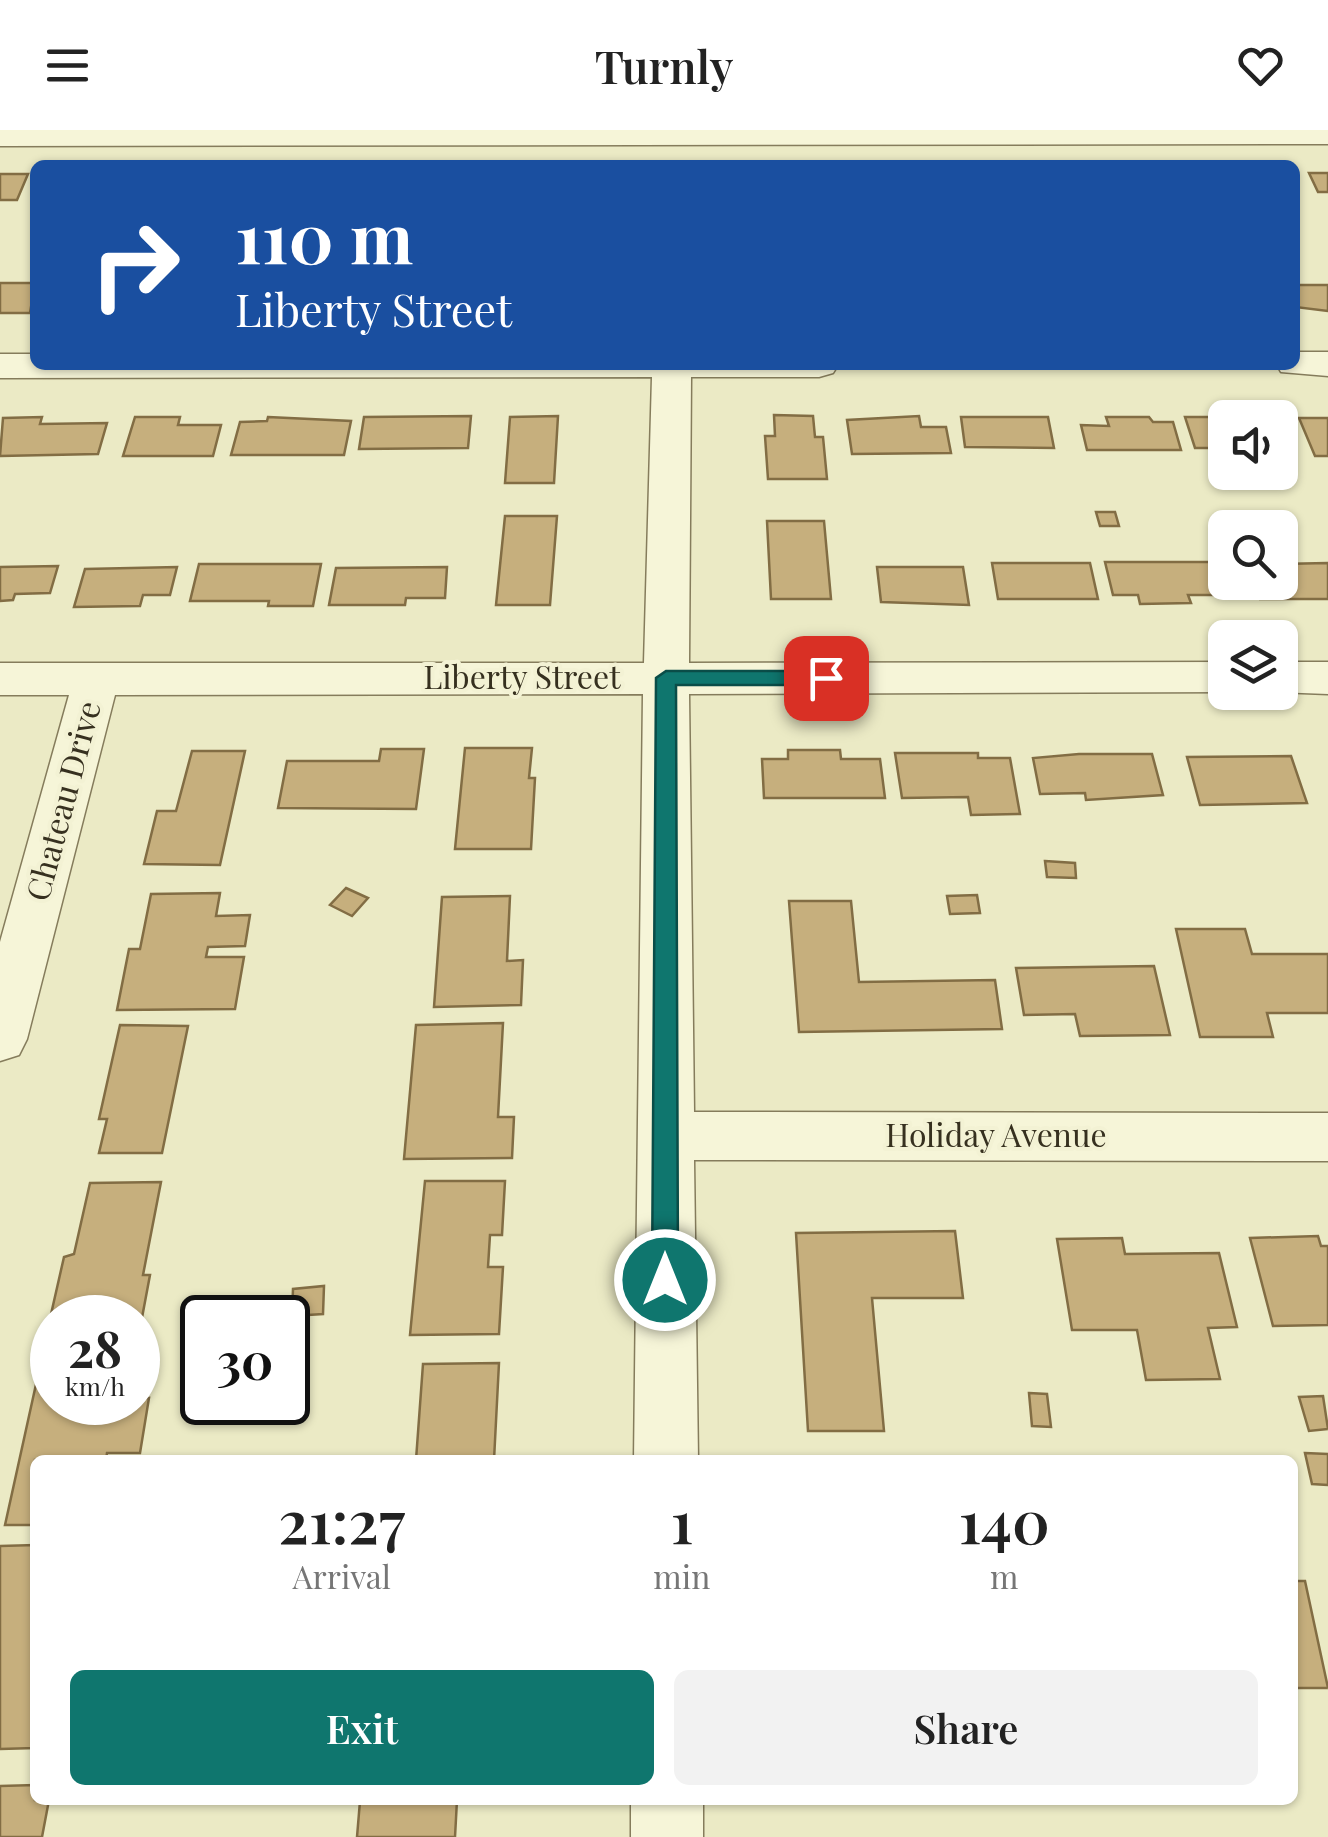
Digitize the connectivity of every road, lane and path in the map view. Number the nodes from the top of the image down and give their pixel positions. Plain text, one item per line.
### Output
1 (1328, 134) edge
2 (0, 136) edge
3 (676, 143) edge
4 (1300, 364) edge
5 (1328, 364) edge
6 (0, 366) edge
7 (30, 366) edge
8 (672, 370) edge
9 (666, 678) junction
10 (1208, 678) edge
11 (1298, 678) edge
12 (1328, 678) edge
13 (0, 679) edge
14 (96, 679) junction
15 (0, 1039) edge
16 (664, 1136) junction
17 (1328, 1136) edge
18 (666, 1455) edge
19 (667, 1805) edge
20 (668, 1837) edge

1 - 3 street
2 - 3 street
4 - 5 street
6 - 7 street
8 - 9 street
9 - 10 street, Liberty Street
9 - 14 street, Liberty Street
9 - 16 street
11 - 12 street
13 - 14 street, Liberty Street
14 - 15 street, Chateau Drive
16 - 17 street, Holiday Avenue
16 - 18 street
19 - 20 street

